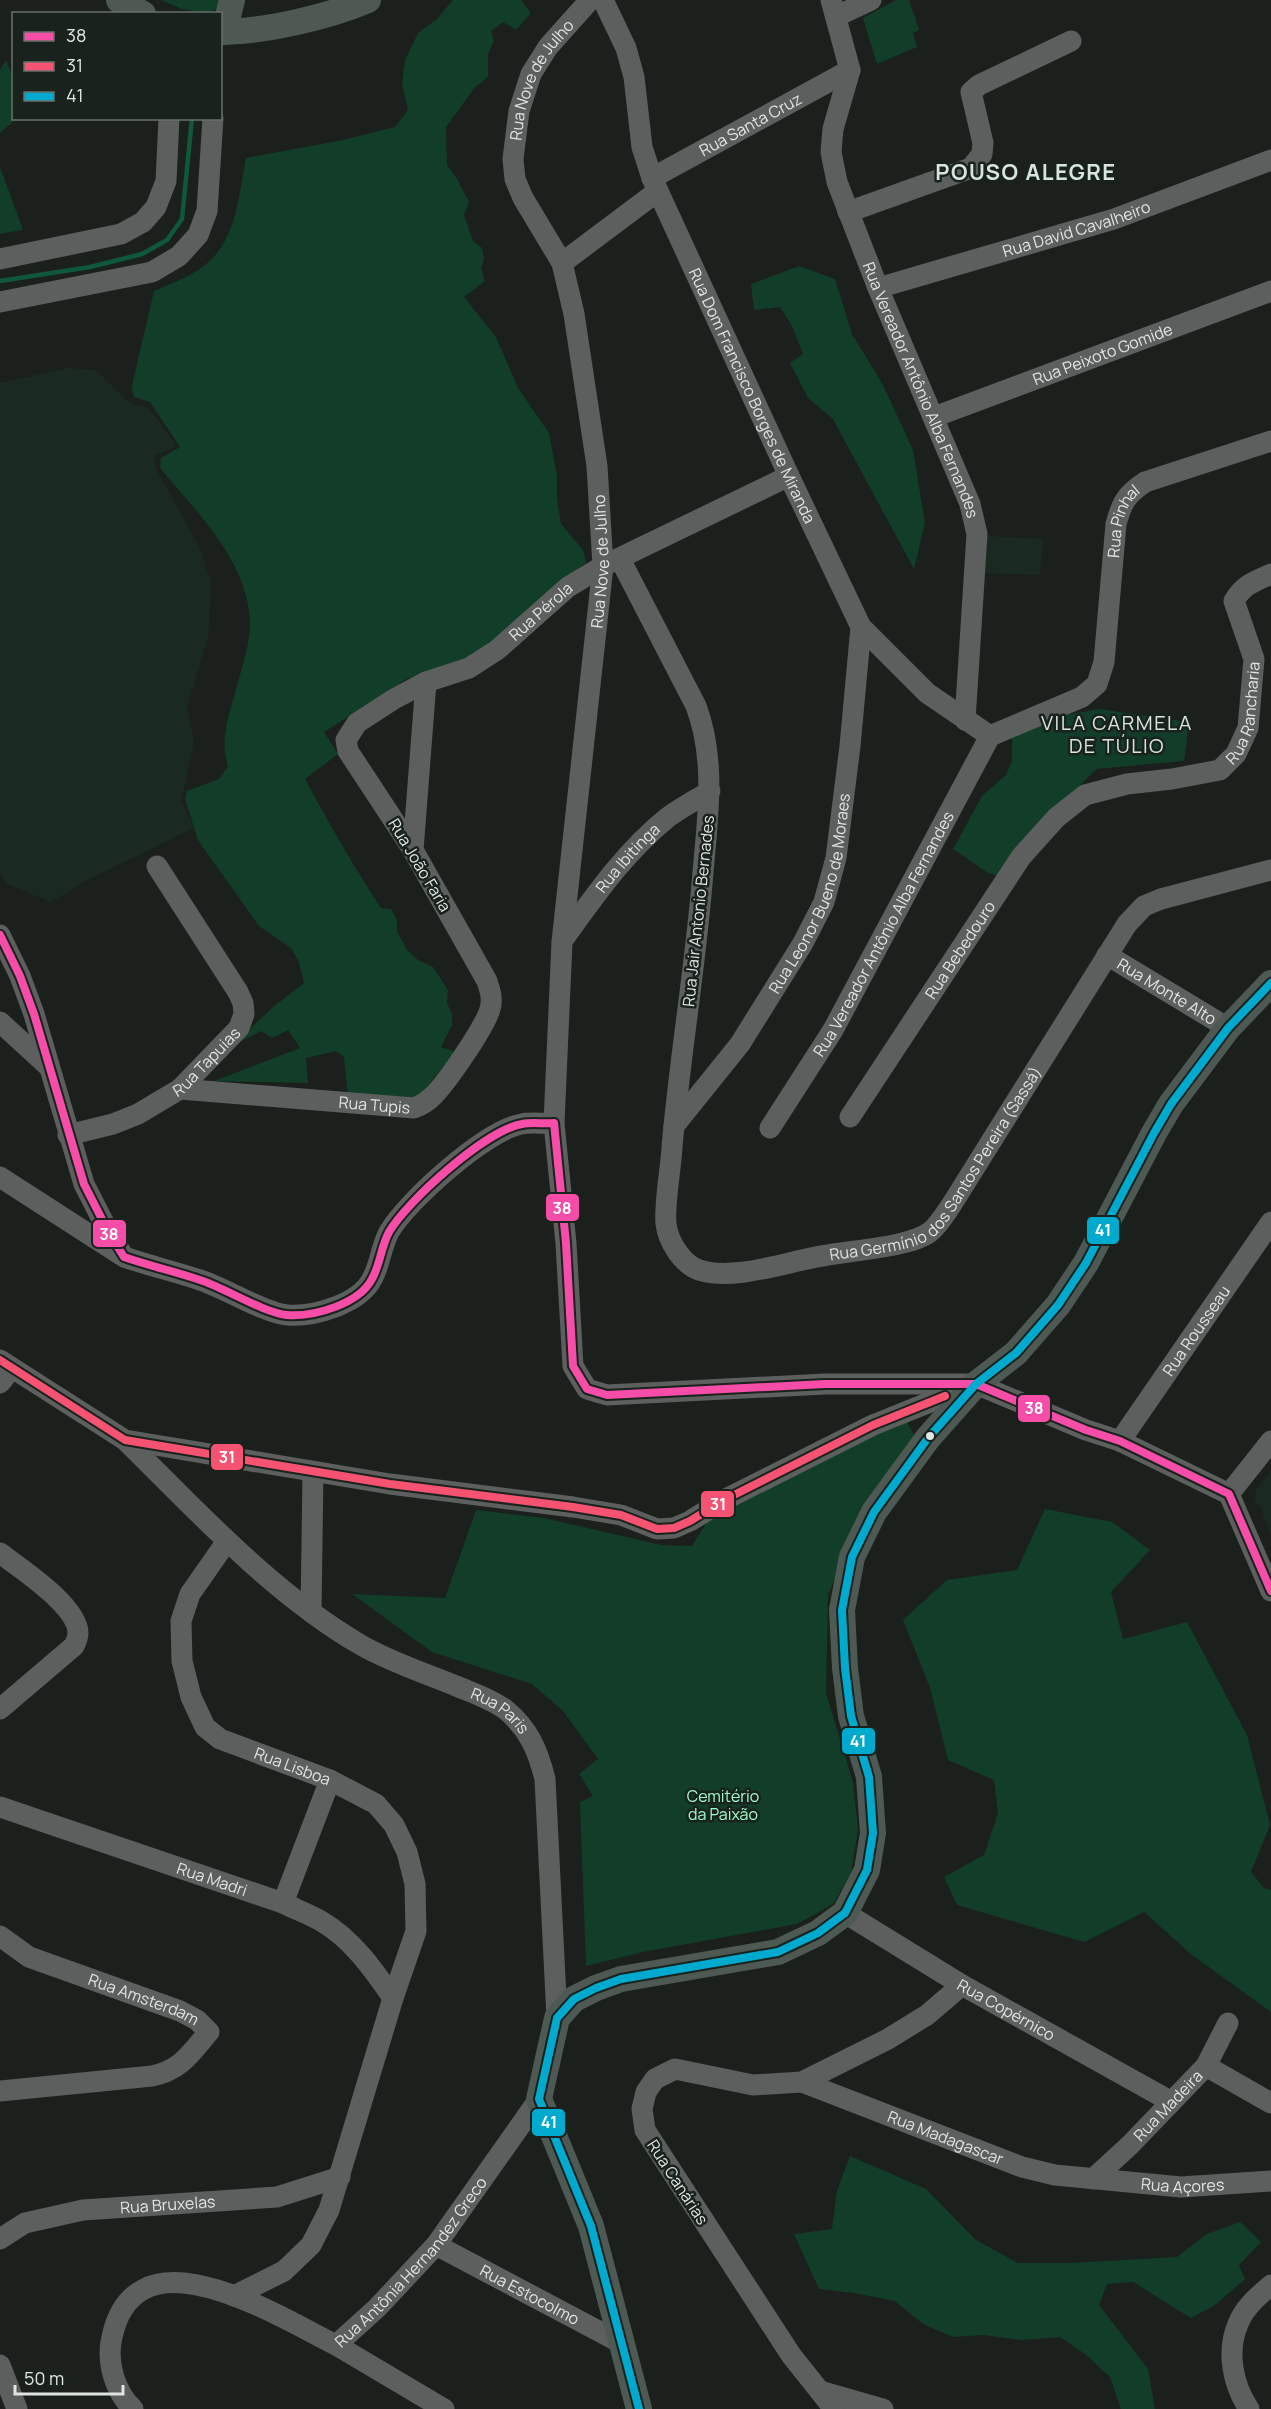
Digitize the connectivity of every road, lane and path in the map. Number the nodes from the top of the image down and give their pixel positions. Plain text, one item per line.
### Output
1 (120, 0) edge
2 (232, 0) edge
3 (368, 0) edge
4 (590, 0) edge
5 (603, 0) edge
6 (871, 0) edge
7 (834, 8) edge
8 (140, 12) edge
9 (222, 36) edge
10 (1071, 41) dead end
11 (850, 70) junction
12 (169, 120) edge
13 (213, 120) edge
14 (1271, 160) edge
15 (655, 185) junction
16 (848, 212) junction
17 (0, 259) edge
18 (562, 263) junction
19 (878, 288) junction
20 (1271, 291) edge
21 (0, 302) edge
22 (934, 417) junction
23 (1271, 441) edge
24 (789, 476) junction
25 (611, 563) junction
26 (1271, 574) edge
27 (861, 627) junction
28 (426, 682) junction
29 (965, 720) junction
30 (990, 736) junction
31 (348, 751) joint
32 (710, 791) junction
33 (1085, 795) joint
34 (413, 850) junction
35 (157, 866) dead end
36 (1271, 870) edge
37 (0, 934) edge
38 (562, 942) junction
39 (1107, 955) junction
40 (487, 981) joint
41 (1271, 983) edge
42 (0, 1022) edge
43 (1228, 1028) junction
44 (50, 1068) junction
45 (180, 1089) junction
46 (850, 1117) dead end
47 (554, 1124) junction
48 (674, 1126) junction
49 (770, 1128) dead end
50 (68, 1135) junction
51 (0, 1177) edge
52 (1271, 1222) edge
53 (124, 1257) junction
54 (698, 1270) joint
55 (4, 1371) edge
56 (976, 1384) junction
57 (124, 1440) junction
58 (1271, 1441) edge
59 (1120, 1442) junction
60 (313, 1472) junction
61 (1229, 1494) junction
62 (227, 1541) junction
63 (0, 1553) edge
64 (1271, 1591) edge
65 (311, 1612) junction
66 (0, 1709) edge
67 (330, 1780) junction
68 (0, 1806) edge
69 (283, 1903) junction
70 (845, 1913) junction
71 (0, 1936) edge
72 (962, 1984) junction
73 (393, 1998) junction
74 (557, 2018) junction
75 (1228, 2023) dead end
76 (1206, 2066) junction
77 (802, 2082) junction
78 (0, 2091) edge
79 (539, 2099) junction
80 (1170, 2101) junction
81 (1271, 2103) edge
82 (340, 2177) junction
83 (1093, 2179) junction
84 (1271, 2181) edge
85 (0, 2239) edge
86 (436, 2245) junction
87 (1271, 2285) edge
88 (234, 2296) junction
89 (623, 2344) junction
90 (336, 2345) junction
91 (0, 2365) edge
92 (820, 2391) junction
93 (18, 2409) edge
94 (133, 2409) edge
95 (444, 2409) edge
96 (639, 2409) edge
97 (834, 2409) edge
98 (883, 2409) edge
99 (1249, 2409) edge

1 - 8 main road
2 - 9 main road
3 - 9 main road
4 - 18 street, Rua Nove de Julho
5 - 15 street, Rua Dom Francisco Borges de Miranda
6 - 7 street
7 - 11 street
10 - 16 street
11 - 15 street, Rua Santa Cruz
11 - 16 street, Rua Vereador Antônio Alba Fernandes
12 - 17 street
13 - 21 street
14 - 19 street, Rua David Cavalheiro
15 - 18 street, Rua Santa Cruz
15 - 24 street, Rua Dom Francisco Borges de Miranda
16 - 19 street, Rua Vereador Antônio Alba Fernandes
18 - 25 street, Rua Nove de Julho
19 - 22 street, Rua Vereador Antônio Alba Fernandes
20 - 22 street, Rua Peixoto Gomide
22 - 29 street, Rua Vereador Antônio Alba Fernandes
23 - 30 street, Rua Pinhal
24 - 25 street, Rua Pérola
24 - 27 street, Rua Dom Francisco Borges de Miranda
25 - 28 street, Rua Pérola
25 - 32 street, Rua Jair Antonio Bernades
25 - 38 street, Rua Nove de Julho
26 - 33 street, Rua Rancharia
27 - 29 street, Rua Dom Francisco Borges de Miranda
27 - 48 street, Rua Leonor Bueno de Moraes
28 - 31 street, Rua Pérola
28 - 34 street
29 - 30 street, Rua Dom Francisco Borges de Miranda
30 - 49 street, Rua Vereador Antônio Alba Fernandes
31 - 34 street, Rua João Faria
32 - 38 street, Rua Ibitinga
32 - 48 street, Rua Jair Antonio Bernades
33 - 46 street, Rua Bebedouro
34 - 40 street, Rua João Faria
35 - 45 street, Rua Tapuias
36 - 39 street, Rua Germínio dos Santos Pereira (Sassá)
37 - 44 street
38 - 47 street, Rua Nove de Julho
39 - 43 street, Rua Monte Alto
39 - 54 street, Rua Germínio dos Santos Pereira (Sassá)
40 - 45 street, Rua Tupis
41 - 43 main road
42 - 44 street
43 - 56 main road
44 - 50 street
45 - 50 street, Rua Tapuias
47 - 53 street
47 - 56 street, Rua Nove de Julho
48 - 54 street, Rua Jair Antonio Bernades
50 - 53 street
51 - 53 street
52 - 59 street, Rua Rousseau
55 - 57 street
56 - 59 street
56 - 60 street
56 - 70 main road
57 - 60 street
57 - 62 street, Rua Paris
58 - 61 street
59 - 61 street
60 - 65 street
61 - 64 street
62 - 65 street, Rua Paris
62 - 67 street, Rua Lisboa
63 - 66 street
65 - 74 street, Rua Paris
67 - 69 street
67 - 73 street, Rua Lisboa
68 - 69 street, Rua Madri
69 - 73 street, Rua Madri
70 - 72 street, Rua Copérnico
70 - 74 main road
71 - 78 street, Rua Amsterdam
72 - 77 street, Rua Canárias
72 - 80 street, Rua Copérnico
73 - 82 street, Rua Lisboa
74 - 79 main road
75 - 76 street, Rua Madeira
76 - 80 street, Rua Madeira
76 - 81 street
77 - 83 street, Rua Madagascar
77 - 92 street, Rua Canárias
79 - 86 street, Rua Antônia Hernandez Greco
79 - 89 main road
80 - 83 street, Rua Madeira
82 - 85 street, Rua Bruxelas
82 - 88 street, Rua Lisboa
83 - 84 street, Rua Açores
86 - 89 street, Rua Estocolmo
86 - 90 street, Rua Antônia Hernandez Greco
87 - 99 street
88 - 90 street, Rua Antônia Hernandez Greco
88 - 94 street, Rua Antônia Hernandez Greco
89 - 96 main road
90 - 95 street
91 - 93 street
92 - 97 street, Rua Canárias
92 - 98 street

